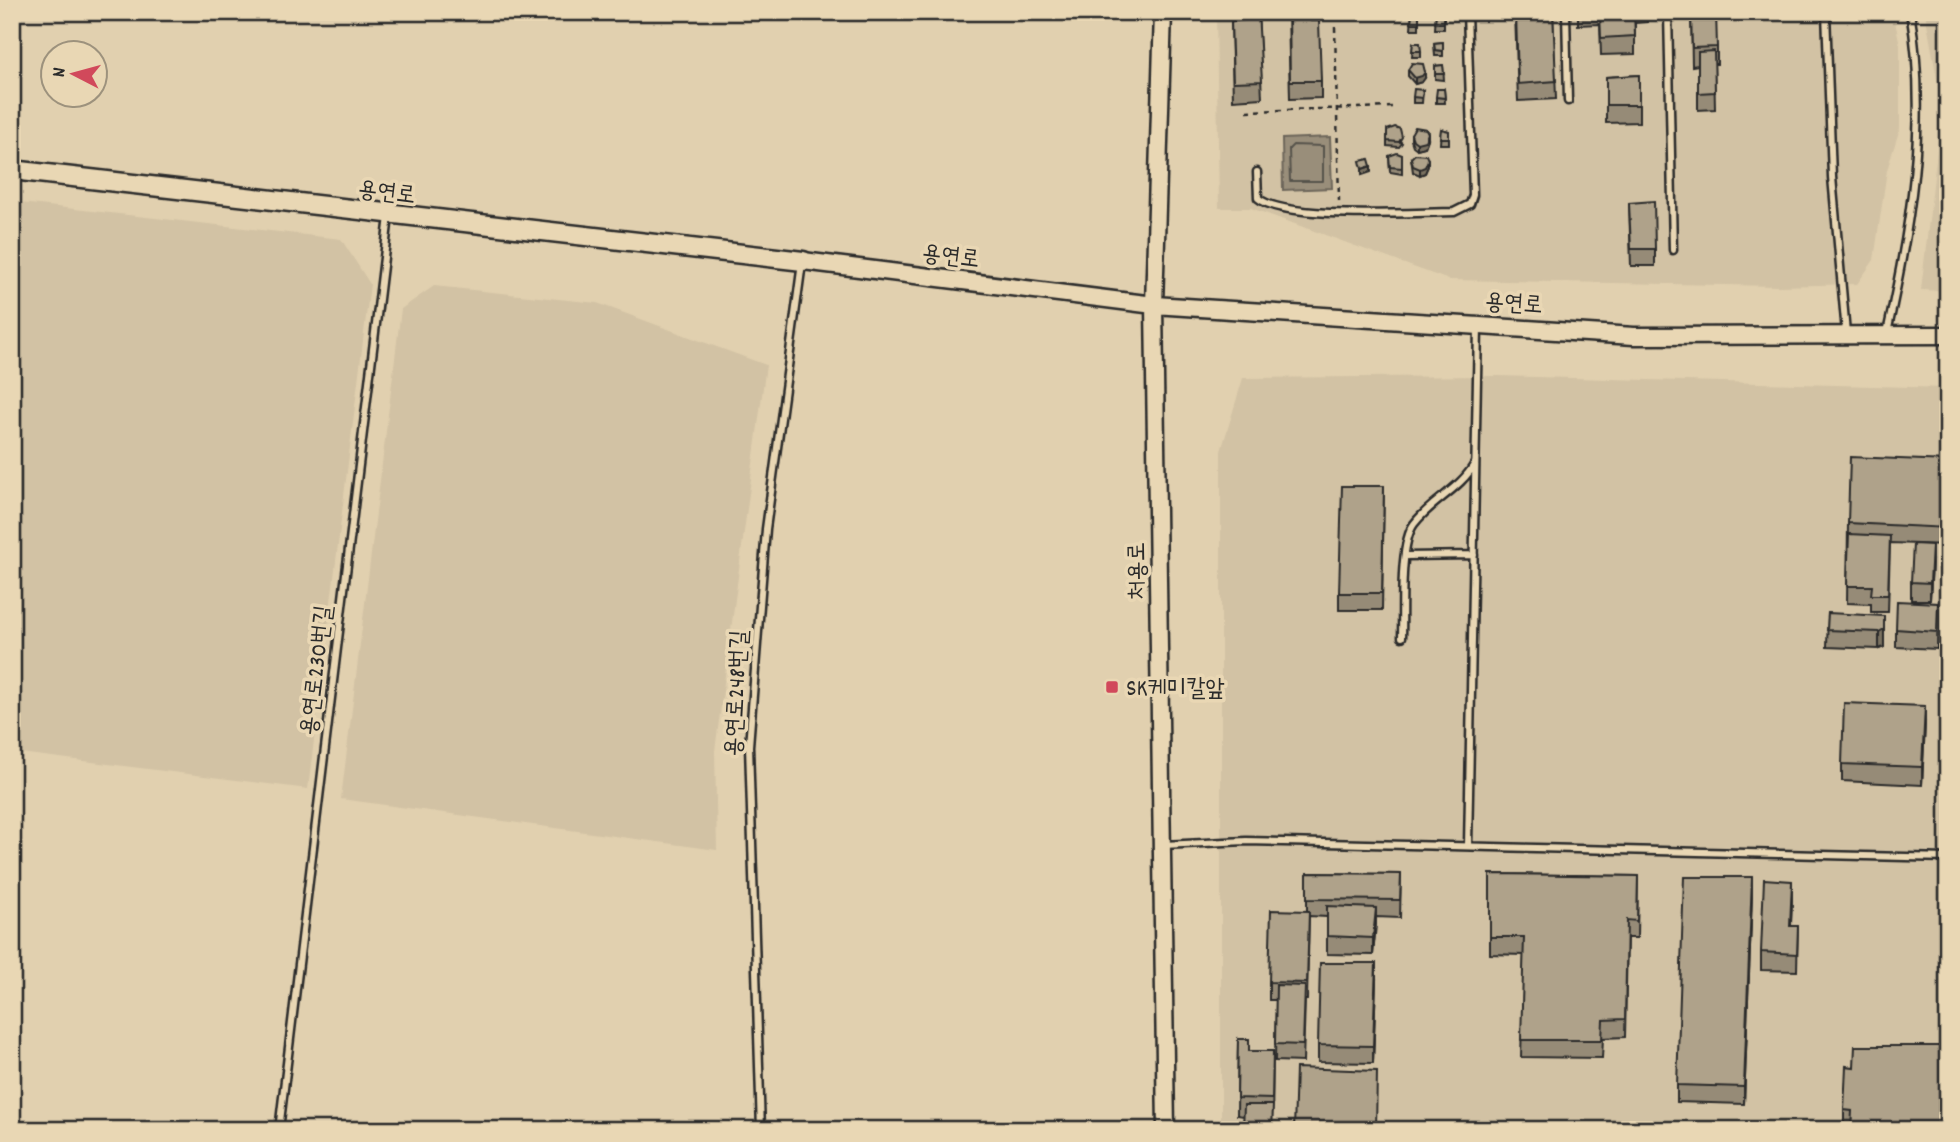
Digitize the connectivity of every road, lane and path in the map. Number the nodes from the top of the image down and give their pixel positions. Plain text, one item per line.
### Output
1 (1163, 12) edge
2 (1467, 12) edge
3 (1566, 12) edge
4 (1668, 12) edge
5 (1826, 12) edge
6 (1910, 12) edge
7 (1335, 27) dead end
8 (1568, 101) dead end
9 (1392, 107) dead end
10 (1336, 108) junction
11 (1247, 111) dead end
12 (12, 170) edge
13 (1257, 172) dead end
14 (1340, 212) junction
15 (389, 216) junction
16 (1673, 250) dead end
17 (803, 261) junction
18 (1154, 305) junction
19 (1478, 324) junction
20 (1846, 335) junction
21 (1887, 335) junction
22 (1948, 335) edge
23 (1475, 461) junction
24 (1474, 555) junction
25 (1406, 556) junction
26 (1402, 637) dead end
27 (1163, 845) junction
28 (1468, 846) junction
29 (1948, 858) edge
30 (279, 1130) edge
31 (761, 1130) edge
32 (1166, 1130) edge

1 - 18 street, 처용로
2 - 14 lane
3 - 8 lane
4 - 16 lane
5 - 20 lane
6 - 21 lane
7 - 10 path
9 - 10 path
10 - 11 path
10 - 14 path
12 - 15 main road, 용연로
13 - 14 lane
15 - 17 main road, 용연로
15 - 30 lane, 용연로230번길
17 - 18 street, 용연로
17 - 31 lane, 용연로248번길
18 - 19 street, 용연로
18 - 27 street, 처용로
19 - 20 street, 용연로
19 - 23 lane
20 - 21 street, 용연로
21 - 22 street, 용연로
23 - 24 lane
23 - 25 lane
24 - 25 lane
24 - 28 lane
25 - 26 lane
27 - 28 lane
27 - 32 street, 처용로
28 - 29 lane

